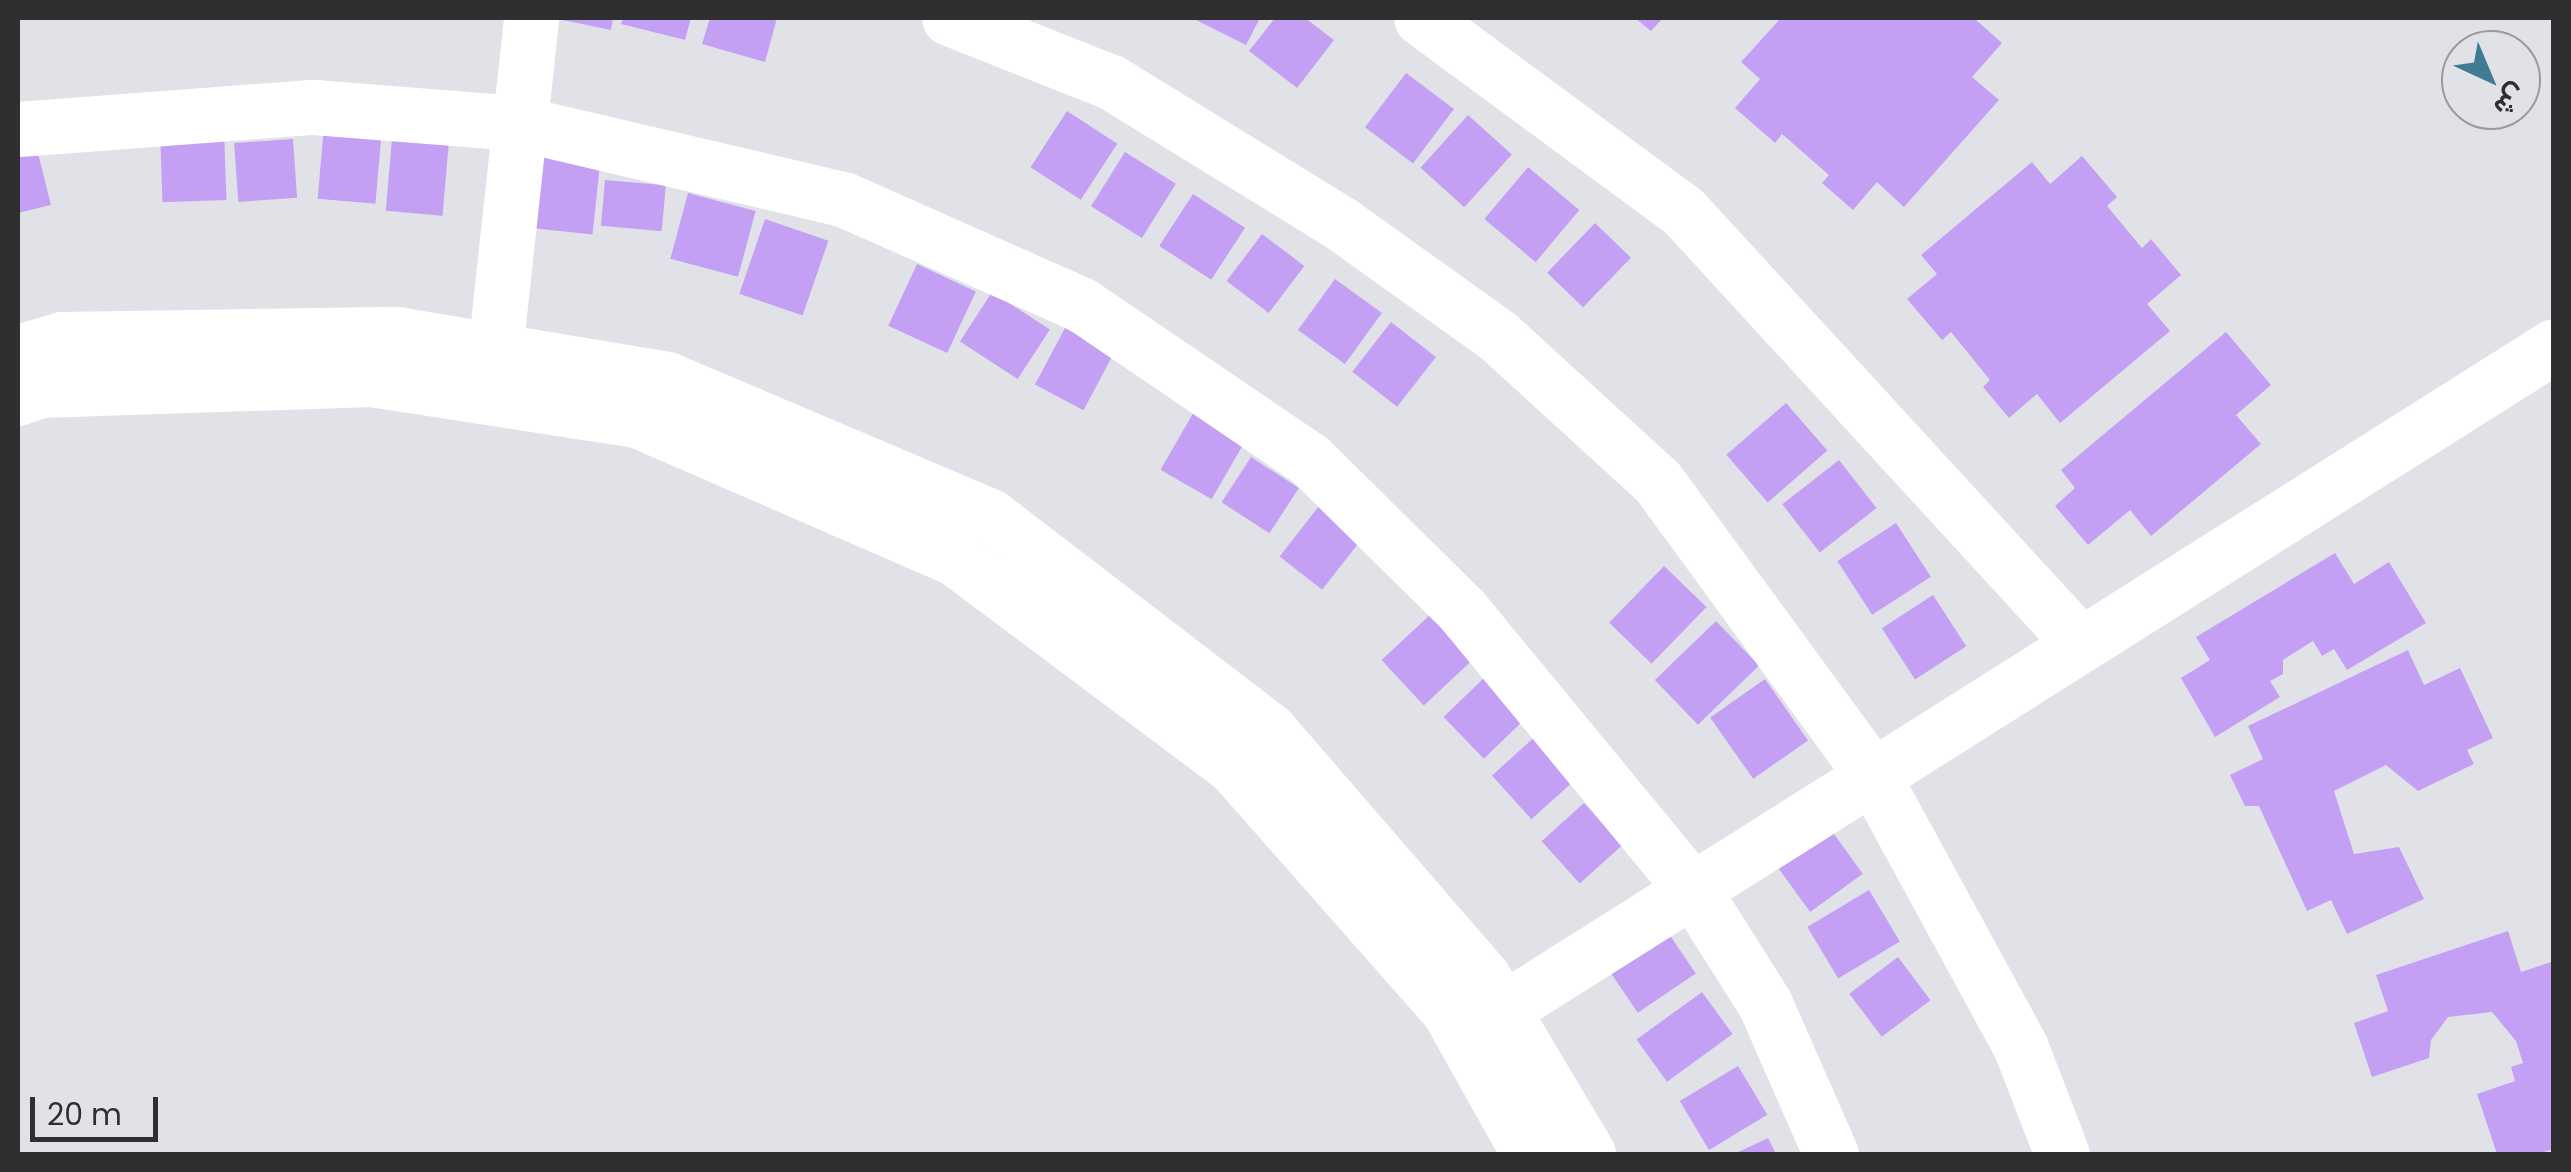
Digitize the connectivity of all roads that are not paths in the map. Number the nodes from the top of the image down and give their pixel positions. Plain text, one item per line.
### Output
1 (530, 18) edge
2 (949, 18) edge
3 (1422, 18) edge
4 (518, 123) junction
5 (18, 129) edge
6 (2554, 346) edge
7 (496, 351) junction
8 (18, 352) edge
9 (18, 398) edge
10 (2078, 641) junction
11 (1874, 778) junction
12 (1693, 890) junction
13 (1502, 1010) junction
14 (1529, 1154) edge
15 (1588, 1154) edge
16 (1831, 1154) edge
17 (2062, 1154) edge

1 - 4 street
2 - 11 street
3 - 10 street
4 - 5 street
4 - 7 street
4 - 12 street
6 - 10 street
7 - 8 street
7 - 13 street
9 - 14 street
10 - 11 street
11 - 12 street
11 - 17 street
12 - 13 street
12 - 16 street
13 - 15 street

